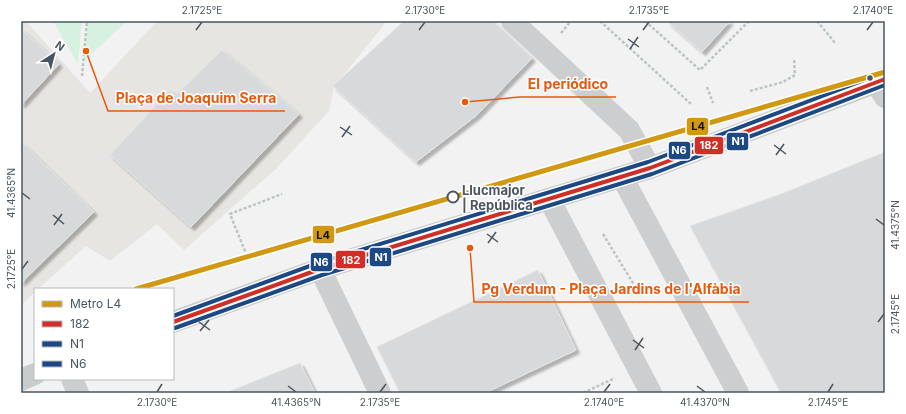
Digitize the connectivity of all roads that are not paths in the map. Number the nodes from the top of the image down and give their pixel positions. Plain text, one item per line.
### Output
1 (512, 21) edge
2 (882, 86) edge
3 (650, 168) junction
4 (622, 177) junction
5 (549, 200) junction
6 (320, 268) junction
7 (174, 322) edge
8 (34, 374) edge
9 (21, 380) edge
10 (72, 380) edge
11 (78, 393) edge
12 (380, 393) edge
13 (651, 393) edge
14 (738, 393) edge

1 - 3 street
2 - 3 main road
3 - 4 main road
4 - 5 main road
4 - 14 street
5 - 6 main road
5 - 13 street
6 - 7 main road
6 - 12 street
8 - 9 main road
10 - 11 street

